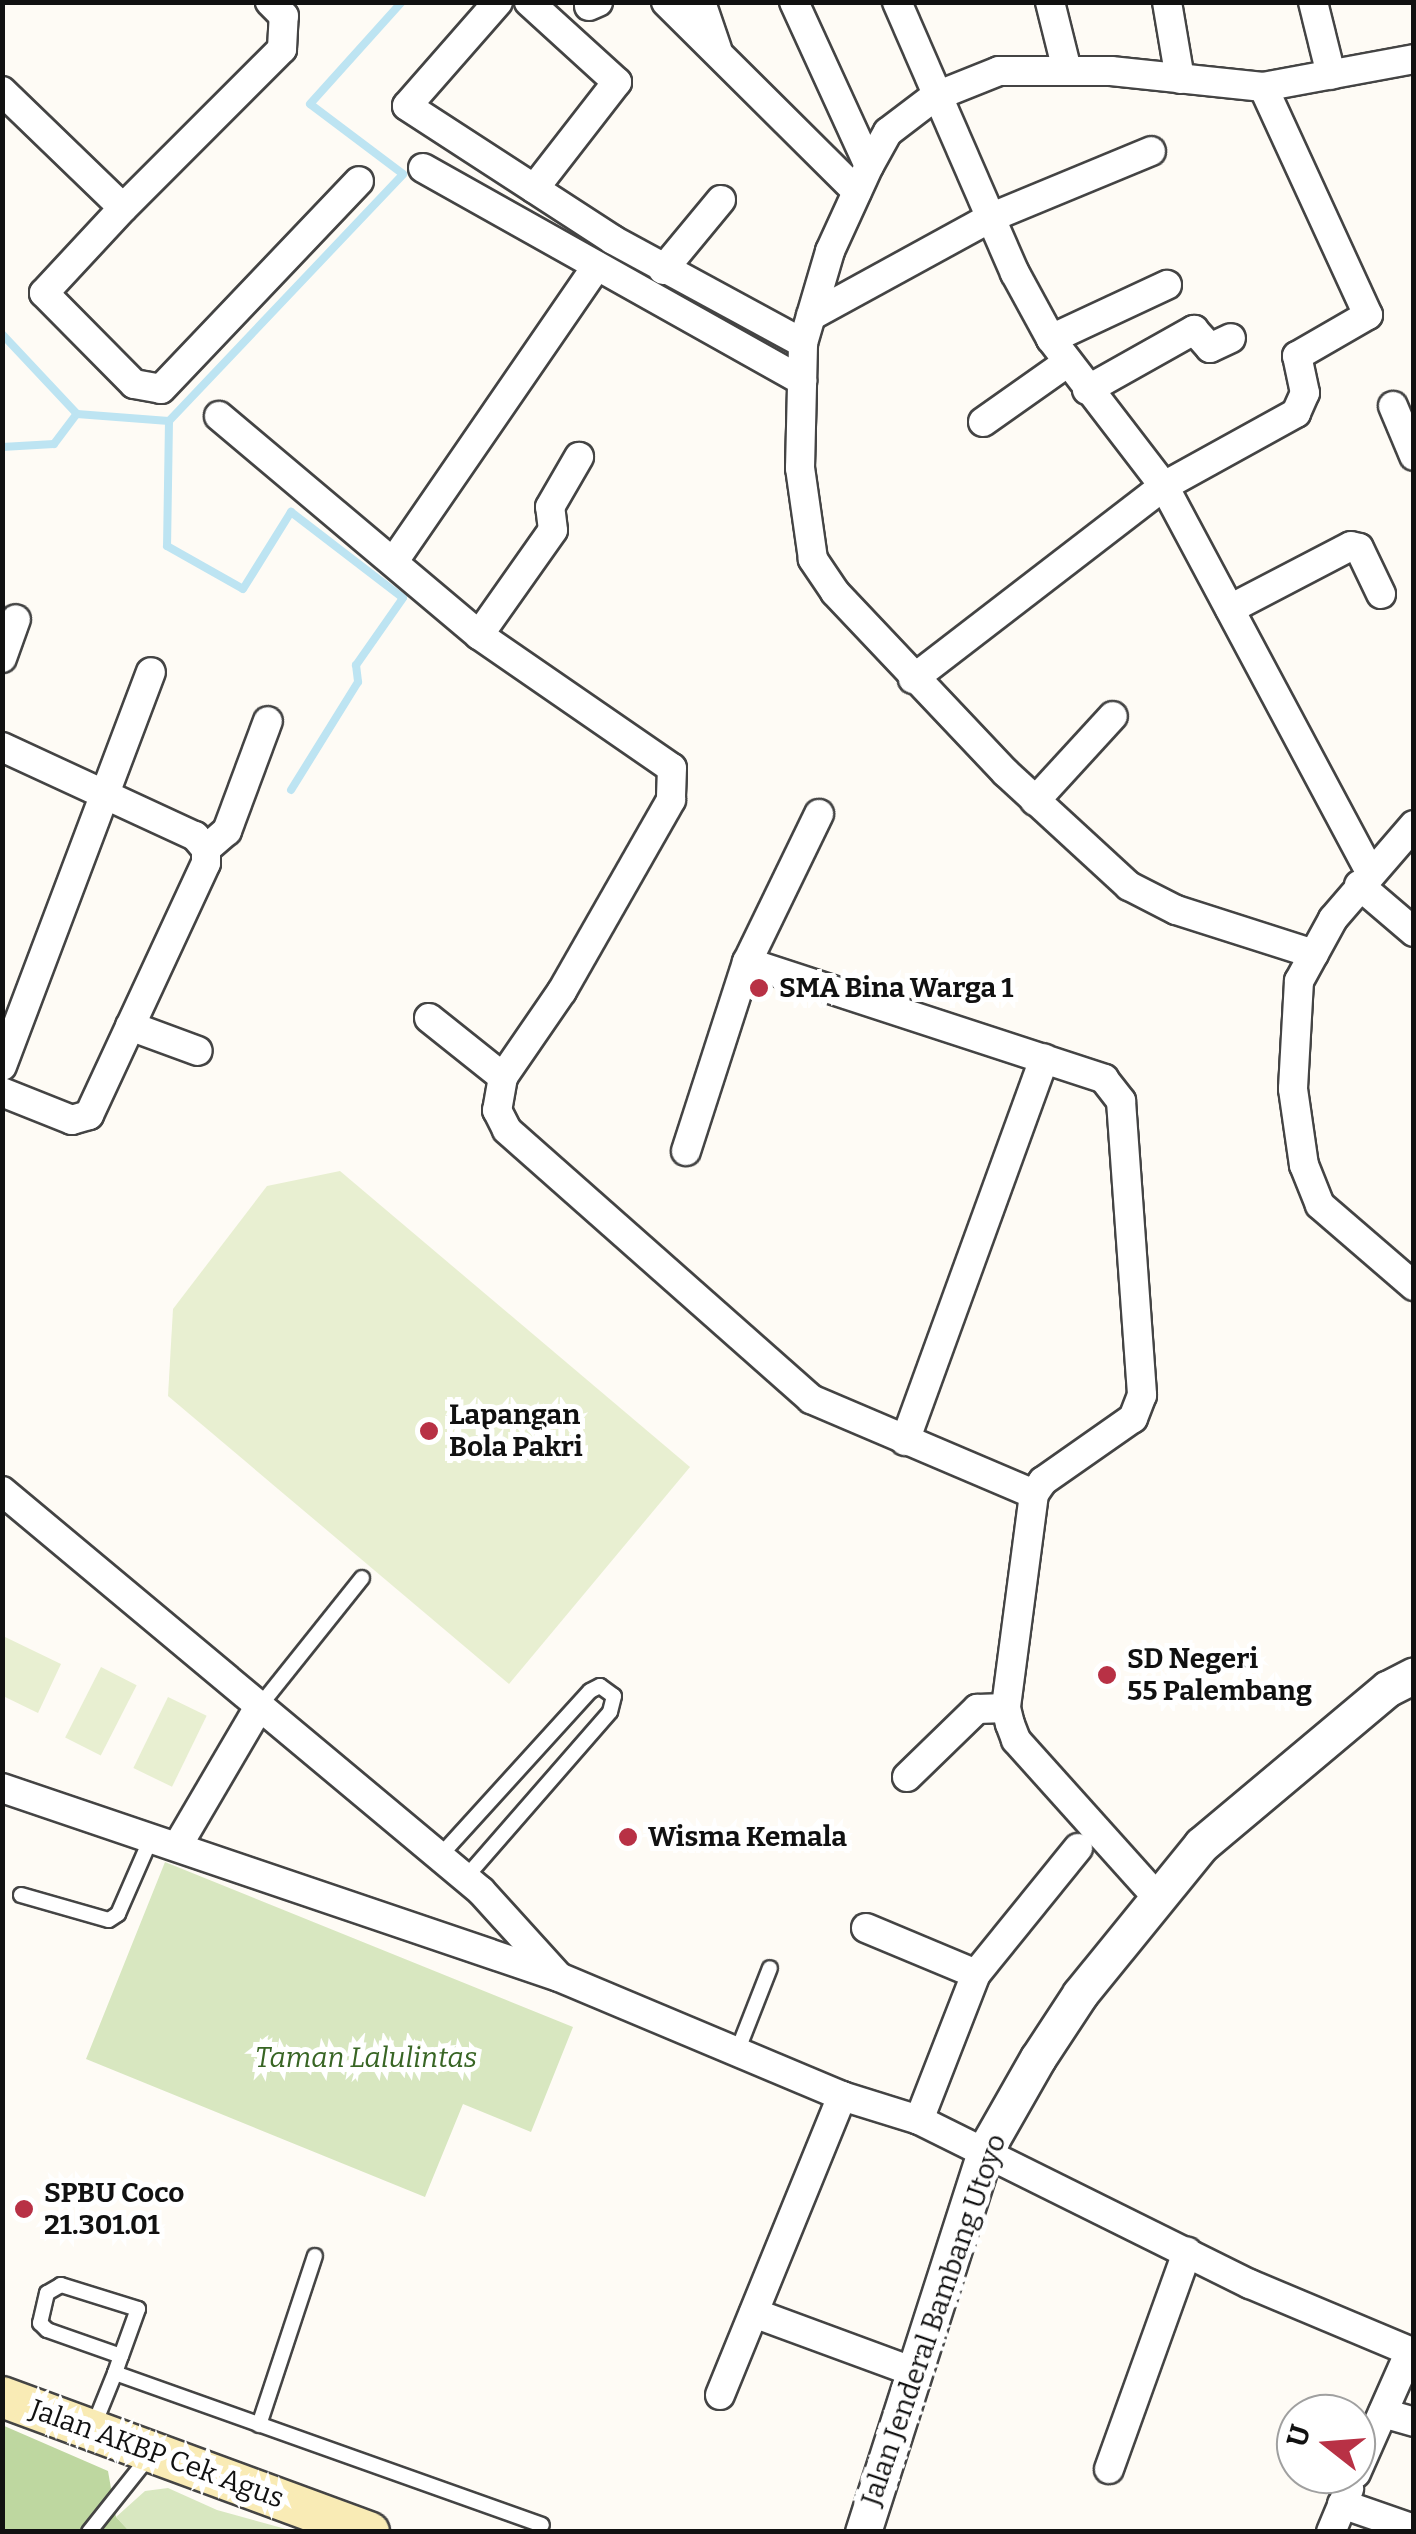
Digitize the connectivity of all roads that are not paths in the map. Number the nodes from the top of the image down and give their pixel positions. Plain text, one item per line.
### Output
1 (270, 2) edge
2 (498, 2) edge
3 (529, 2) edge
4 (666, 2) edge
5 (702, 2) edge
6 (794, 2) edge
7 (897, 2) edge
8 (1050, 2) edge
9 (1167, 2) edge
10 (1313, 2) edge
11 (719, 56) junction
12 (1414, 59) edge
13 (1066, 70) junction
14 (1331, 75) junction
15 (1180, 78) junction
16 (1263, 86) junction
17 (2, 91) edge
18 (934, 97) junction
19 (1151, 151) dead end
20 (423, 168) dead end
21 (863, 179) junction
22 (359, 181) dead end
23 (534, 190) junction
24 (721, 200) dead end
25 (123, 208) junction
26 (992, 218) junction
27 (597, 266) junction
28 (663, 270) junction
29 (1166, 285) dead end
30 (810, 316) junction
31 (1230, 338) dead end
32 (802, 344) junction
33 (1059, 350) junction
34 (802, 381) junction
35 (1088, 390) junction
36 (1393, 406) dead end
37 (219, 416) dead end
38 (983, 422) dead end
39 (1414, 456) edge
40 (578, 457) dead end
41 (1164, 486) junction
42 (394, 562) junction
43 (1381, 594) dead end
44 (1230, 609) junction
45 (16, 619) dead end
46 (479, 635) junction
47 (2, 658) edge
48 (150, 672) dead end
49 (913, 679) junction
50 (1113, 716) dead end
51 (268, 721) dead end
52 (2, 747) edge
53 (102, 795) junction
54 (1035, 802) junction
55 (818, 814) dead end
56 (1414, 825) edge
57 (206, 850) junction
58 (1364, 878) junction
59 (1414, 932) edge
60 (1314, 954) junction
61 (747, 962) junction
62 (430, 1018) dead end
63 (130, 1026) junction
64 (198, 1051) dead end
65 (1044, 1059) junction
66 (2, 1066) edge
67 (503, 1077) junction
68 (2, 1092) edge
69 (686, 1151) dead end
70 (1414, 1286) edge
71 (904, 1441) junction
72 (2, 1490) edge
73 (1034, 1494) junction
74 (362, 1578) dead end
75 (1414, 1675) edge
76 (258, 1707) junction
77 (1006, 1708) junction
78 (907, 1776) dead end
79 (2, 1788) edge
80 (165, 1841) junction
81 (1078, 1848) dead end
82 (440, 1857) junction
83 (464, 1878) junction
84 (21, 1894) dead end
85 (1157, 1897) junction
86 (866, 1928) dead end
87 (770, 1968) dead end
88 (976, 1974) junction
89 (559, 1978) junction
90 (737, 2052) junction
91 (842, 2096) junction
92 (919, 2120) junction
93 (986, 2150) junction
94 (1187, 2252) junction
95 (315, 2256) dead end
96 (754, 2313) junction
97 (1412, 2352) edge
98 (122, 2356) junction
99 (914, 2372) junction
100 (115, 2373) junction
101 (720, 2395) dead end
102 (2, 2397) edge
103 (1383, 2413) junction
104 (1414, 2422) edge
105 (258, 2424) junction
106 (1376, 2429) edge
107 (92, 2431) junction
108 (152, 2453) junction
109 (1109, 2470) dead end
110 (1347, 2494) edge
111 (1342, 2504) junction
112 (542, 2525) dead end
113 (1414, 2528) edge
114 (89, 2532) edge
115 (368, 2532) edge
116 (863, 2532) edge
117 (1331, 2532) edge

1 - 25 street
2 - 23 street
3 - 23 street
4 - 11 street
5 - 11 street
6 - 21 street
7 - 18 street
8 - 13 street
9 - 15 street
10 - 14 street
11 - 21 street
12 - 14 street
13 - 15 street
13 - 18 street
14 - 16 street
15 - 16 street
16 - 41 street
17 - 25 street
18 - 21 street
18 - 26 street
19 - 26 street
20 - 27 street
21 - 30 street
22 - 25 street
23 - 28 street
24 - 28 street
26 - 30 street
26 - 33 street
27 - 34 street
27 - 42 street
28 - 32 street
29 - 33 street
30 - 32 street
31 - 35 street
32 - 34 street
33 - 35 street
33 - 38 street
34 - 49 street
35 - 41 street
36 - 39 street
37 - 42 street
40 - 46 street
41 - 44 street
41 - 49 street
42 - 46 street
43 - 44 street
44 - 58 street
45 - 47 street
46 - 67 street
48 - 53 street
49 - 54 street
50 - 54 street
51 - 57 street
52 - 53 street
53 - 57 street
53 - 66 street
54 - 60 street
55 - 61 street
56 - 58 street
57 - 63 street
58 - 59 street
58 - 60 street
60 - 70 street
61 - 65 street
61 - 69 street
62 - 67 street
63 - 64 street
63 - 68 street
65 - 71 street
65 - 73 street
67 - 71 street
71 - 73 street
72 - 76 street
73 - 77 street
74 - 76 lane
75 - 85 street, Jalan Jenderal Bambang Utoyo
76 - 80 street
76 - 82 street
77 - 78 street
77 - 85 street
79 - 80 street
80 - 84 lane
80 - 89 street
81 - 88 street
82 - 83 street
82 - 83 lane
83 - 89 street
85 - 93 street, Jalan Jenderal Bambang Utoyo
86 - 88 street
87 - 90 lane
88 - 92 street
89 - 90 street
90 - 91 street
91 - 92 street
91 - 96 street
92 - 93 street
93 - 94 street
93 - 99 street, Jalan Jenderal Bambang Utoyo
94 - 97 street
94 - 109 street
95 - 105 lane
96 - 99 street
96 - 101 street
97 - 103 street
98 - 98 lane
98 - 100 lane
99 - 116 street, Jalan Jenderal Bambang Utoyo
100 - 105 lane
100 - 107 lane
102 - 107 main road, Jalan AKBP Cek Agus
103 - 104 street
103 - 106 street
105 - 112 lane
107 - 108 main road, Jalan AKBP Cek Agus
108 - 114 lane
108 - 115 main road, Jalan AKBP Cek Agus
110 - 111 street
111 - 113 street
111 - 117 street

